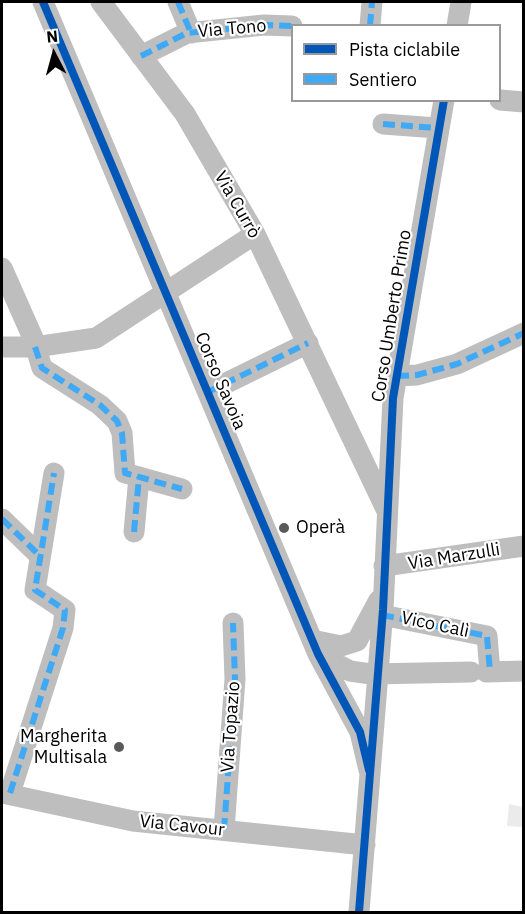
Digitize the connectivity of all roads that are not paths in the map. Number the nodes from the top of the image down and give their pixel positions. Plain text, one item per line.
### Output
1 (178, 2) edge
2 (372, 2) edge
3 (461, 2) edge
4 (51, 4) edge
5 (105, 7) edge
6 (370, 24) edge
7 (457, 24) edge
8 (291, 26) edge
9 (191, 33) junction
10 (141, 56) junction
11 (501, 99) edge
12 (444, 102) edge
13 (524, 102) edge
14 (383, 123) dead end
15 (437, 128) junction
16 (255, 234) junction
17 (2, 268) edge
18 (167, 294) junction
19 (524, 333) edge
20 (308, 343) junction
21 (2, 347) edge
22 (35, 347) junction
23 (398, 376) junction
24 (208, 392) junction
25 (54, 473) dead end
26 (139, 477) junction
27 (182, 489) dead end
28 (387, 510) junction
29 (2, 519) edge
30 (134, 532) dead end
31 (524, 546) edge
32 (40, 556) junction
33 (384, 566) junction
34 (382, 606) junction
35 (233, 623) dead end
36 (315, 647) junction
37 (524, 671) edge
38 (482, 672) junction
39 (378, 674) junction
40 (369, 770) junction
41 (6, 793) edge
42 (224, 830) junction
43 (365, 844) junction
44 (359, 912) edge

1 - 9 street
2 - 6 street
3 - 7 street
4 - 18 street, Corso Savoia
5 - 10 street, Via Currò
8 - 9 street, Via Tono
9 - 10 street, Via Tono
10 - 16 street, Via Currò
11 - 13 street
12 - 15 street, Corso Umberto Primo
14 - 15 street
15 - 23 street, Corso Umberto Primo
16 - 18 street
16 - 20 street, Via Currò
17 - 22 street
18 - 22 street
18 - 24 street, Corso Savoia
19 - 23 street
20 - 24 street
20 - 28 street, Via Currò
21 - 22 street
22 - 26 street
23 - 28 street, Corso Umberto Primo
24 - 36 street, Corso Savoia
25 - 32 street
26 - 27 street
26 - 30 street
28 - 33 street, Corso Umberto Primo
29 - 32 street
31 - 33 street, Via Marzulli
32 - 41 street
33 - 34 street, Corso Umberto Primo
34 - 36 street
34 - 38 street, Vico Calì
34 - 39 street, Corso Umberto Primo
35 - 42 street, Via Topazio
36 - 39 street
36 - 40 street, Corso Savoia
37 - 38 street
38 - 39 street
39 - 40 street, Corso Umberto Primo
40 - 43 street
41 - 42 street, Via Cavour
42 - 43 street, Via Cavour
43 - 44 street

